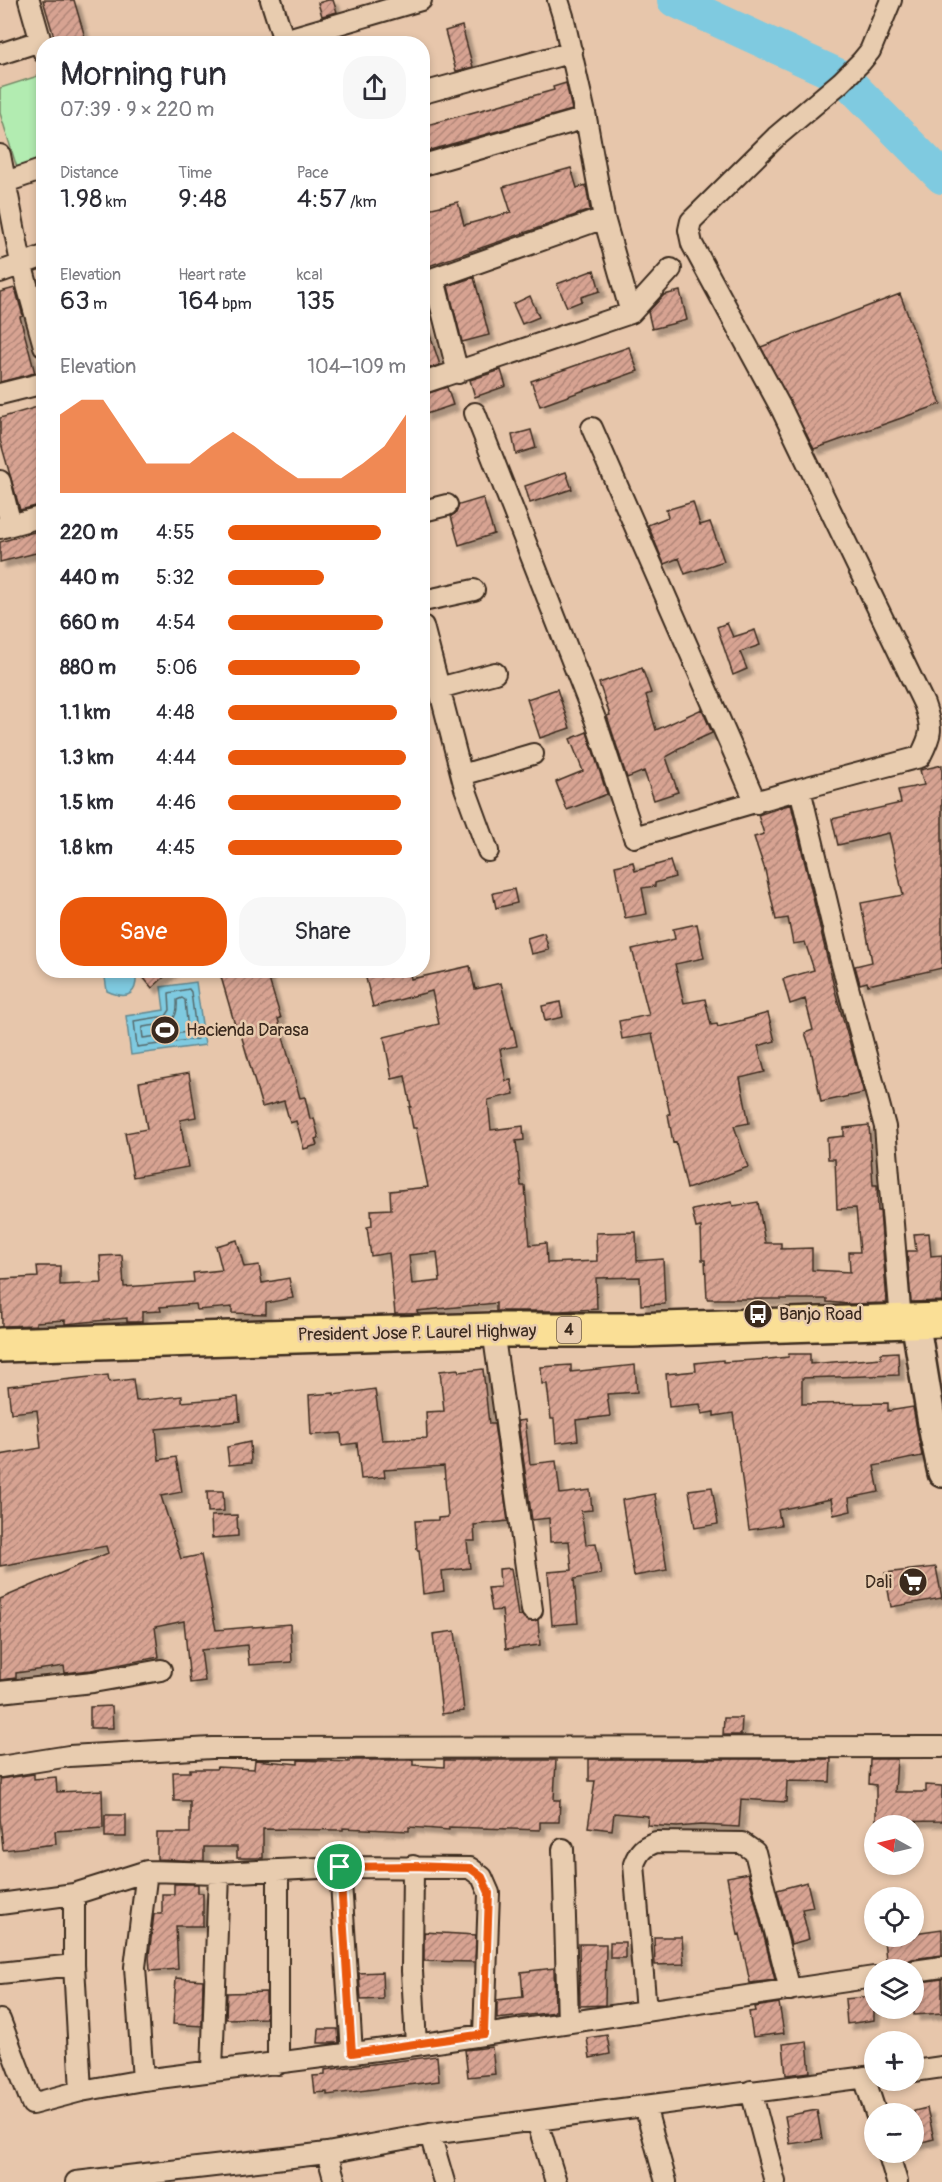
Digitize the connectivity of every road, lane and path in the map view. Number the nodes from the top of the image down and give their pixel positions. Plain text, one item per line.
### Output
1 (29, 0) edge
2 (271, 0) edge
3 (421, 0) edge
4 (558, 0) edge
5 (891, 0) edge
6 (39, 36) edge
7 (283, 36) edge
8 (304, 36) edge
9 (36, 48) edge
10 (572, 52) junction
11 (0, 54) edge
12 (430, 91) edge
13 (586, 118) junction
14 (0, 155) edge
15 (430, 163) edge
16 (36, 172) edge
17 (3, 182) edge
18 (604, 219) junction
19 (36, 258) edge
20 (21, 263) junction
21 (671, 269) dead end
22 (0, 272) edge
23 (430, 279) edge
24 (430, 286) edge
25 (631, 313) junction
26 (36, 317) edge
27 (458, 373) junction
28 (430, 381) edge
29 (36, 385) edge
30 (0, 394) edge
31 (475, 413) dead end
32 (592, 428) dead end
33 (0, 481) edge
34 (447, 505) dead end
35 (430, 509) edge
36 (36, 518) edge
37 (6, 527) edge
38 (474, 590) dead end
39 (430, 599) edge
40 (430, 653) edge
41 (495, 674) dead end
42 (439, 688) junction
43 (533, 754) dead end
44 (462, 775) junction
45 (800, 789) junction
46 (756, 803) junction
47 (488, 851) dead end
48 (919, 1320) edge
49 (493, 1330) junction
50 (0, 1345) edge
51 (942, 1473) edge
52 (532, 1610) dead end
53 (161, 1670) dead end
54 (0, 1692) edge
55 (942, 1747) edge
56 (0, 1767) edge
57 (563, 1849) dead end
58 (413, 1866) junction
59 (340, 1867) junction
60 (278, 1870) junction
61 (147, 1871) junction
62 (219, 1873) junction
63 (74, 1894) junction
64 (0, 1904) edge
65 (74, 1965) junction
66 (942, 1967) edge
67 (924, 1970) edge
68 (0, 1973) edge
69 (864, 1979) edge
70 (790, 1990) junction
71 (646, 2011) junction
72 (0, 2020) edge
73 (568, 2022) junction
74 (484, 2034) junction
75 (416, 2045) junction
76 (352, 2053) junction
77 (278, 2064) junction
78 (942, 2067) edge
79 (212, 2070) junction
80 (924, 2070) edge
81 (864, 2077) edge
82 (143, 2080) junction
83 (81, 2091) junction
84 (751, 2091) junction
85 (645, 2106) junction
86 (537, 2121) junction
87 (430, 2134) junction
88 (327, 2153) junction
89 (891, 2163) edge
90 (217, 2174) edge
91 (113, 2180) edge
92 (76, 2182) edge
93 (335, 2182) edge
94 (444, 2182) edge
95 (556, 2182) edge
96 (666, 2182) edge
97 (775, 2182) edge
98 (897, 2182) edge

1 - 6 street
2 - 7 street
3 - 8 street
4 - 10 street
5 - 45 street
9 - 11 street
10 - 12 street
10 - 13 street
13 - 15 street
13 - 18 street
14 - 17 street
16 - 17 street
17 - 20 street
18 - 23 street
18 - 25 street
19 - 20 street
20 - 22 street
20 - 26 street
21 - 25 street
24 - 27 street
25 - 27 street
27 - 28 street
29 - 30 street
31 - 46 street
32 - 46 street
33 - 37 street
34 - 35 street
36 - 37 street
38 - 39 street
40 - 42 street
41 - 42 street
42 - 44 street
43 - 44 street
44 - 47 street
45 - 46 street
45 - 48 street
48 - 49 highway, President Jose P. Laurel Highway / 4
48 - 51 street
49 - 50 highway, President Jose P. Laurel Highway / 4
49 - 52 street
53 - 54 street
55 - 56 street
57 - 73 street
58 - 59 street
58 - 74 street
58 - 75 street
59 - 60 street
59 - 76 street
60 - 62 street
60 - 77 street
61 - 62 street
61 - 63 street
61 - 82 street
62 - 79 street
63 - 64 street
63 - 65 street
65 - 68 street
65 - 83 street
66 - 67 street
69 - 70 street
70 - 71 street
70 - 71 street
71 - 73 street
72 - 83 street
73 - 74 street
74 - 75 street
75 - 76 street
76 - 77 street
77 - 79 street
78 - 80 street
79 - 82 street
81 - 84 street
82 - 83 street
84 - 85 street
84 - 97 street
85 - 86 street
85 - 96 street
86 - 87 street
86 - 95 street
87 - 88 street
87 - 94 street
88 - 90 street
88 - 93 street
89 - 98 street
90 - 91 street
91 - 92 street

